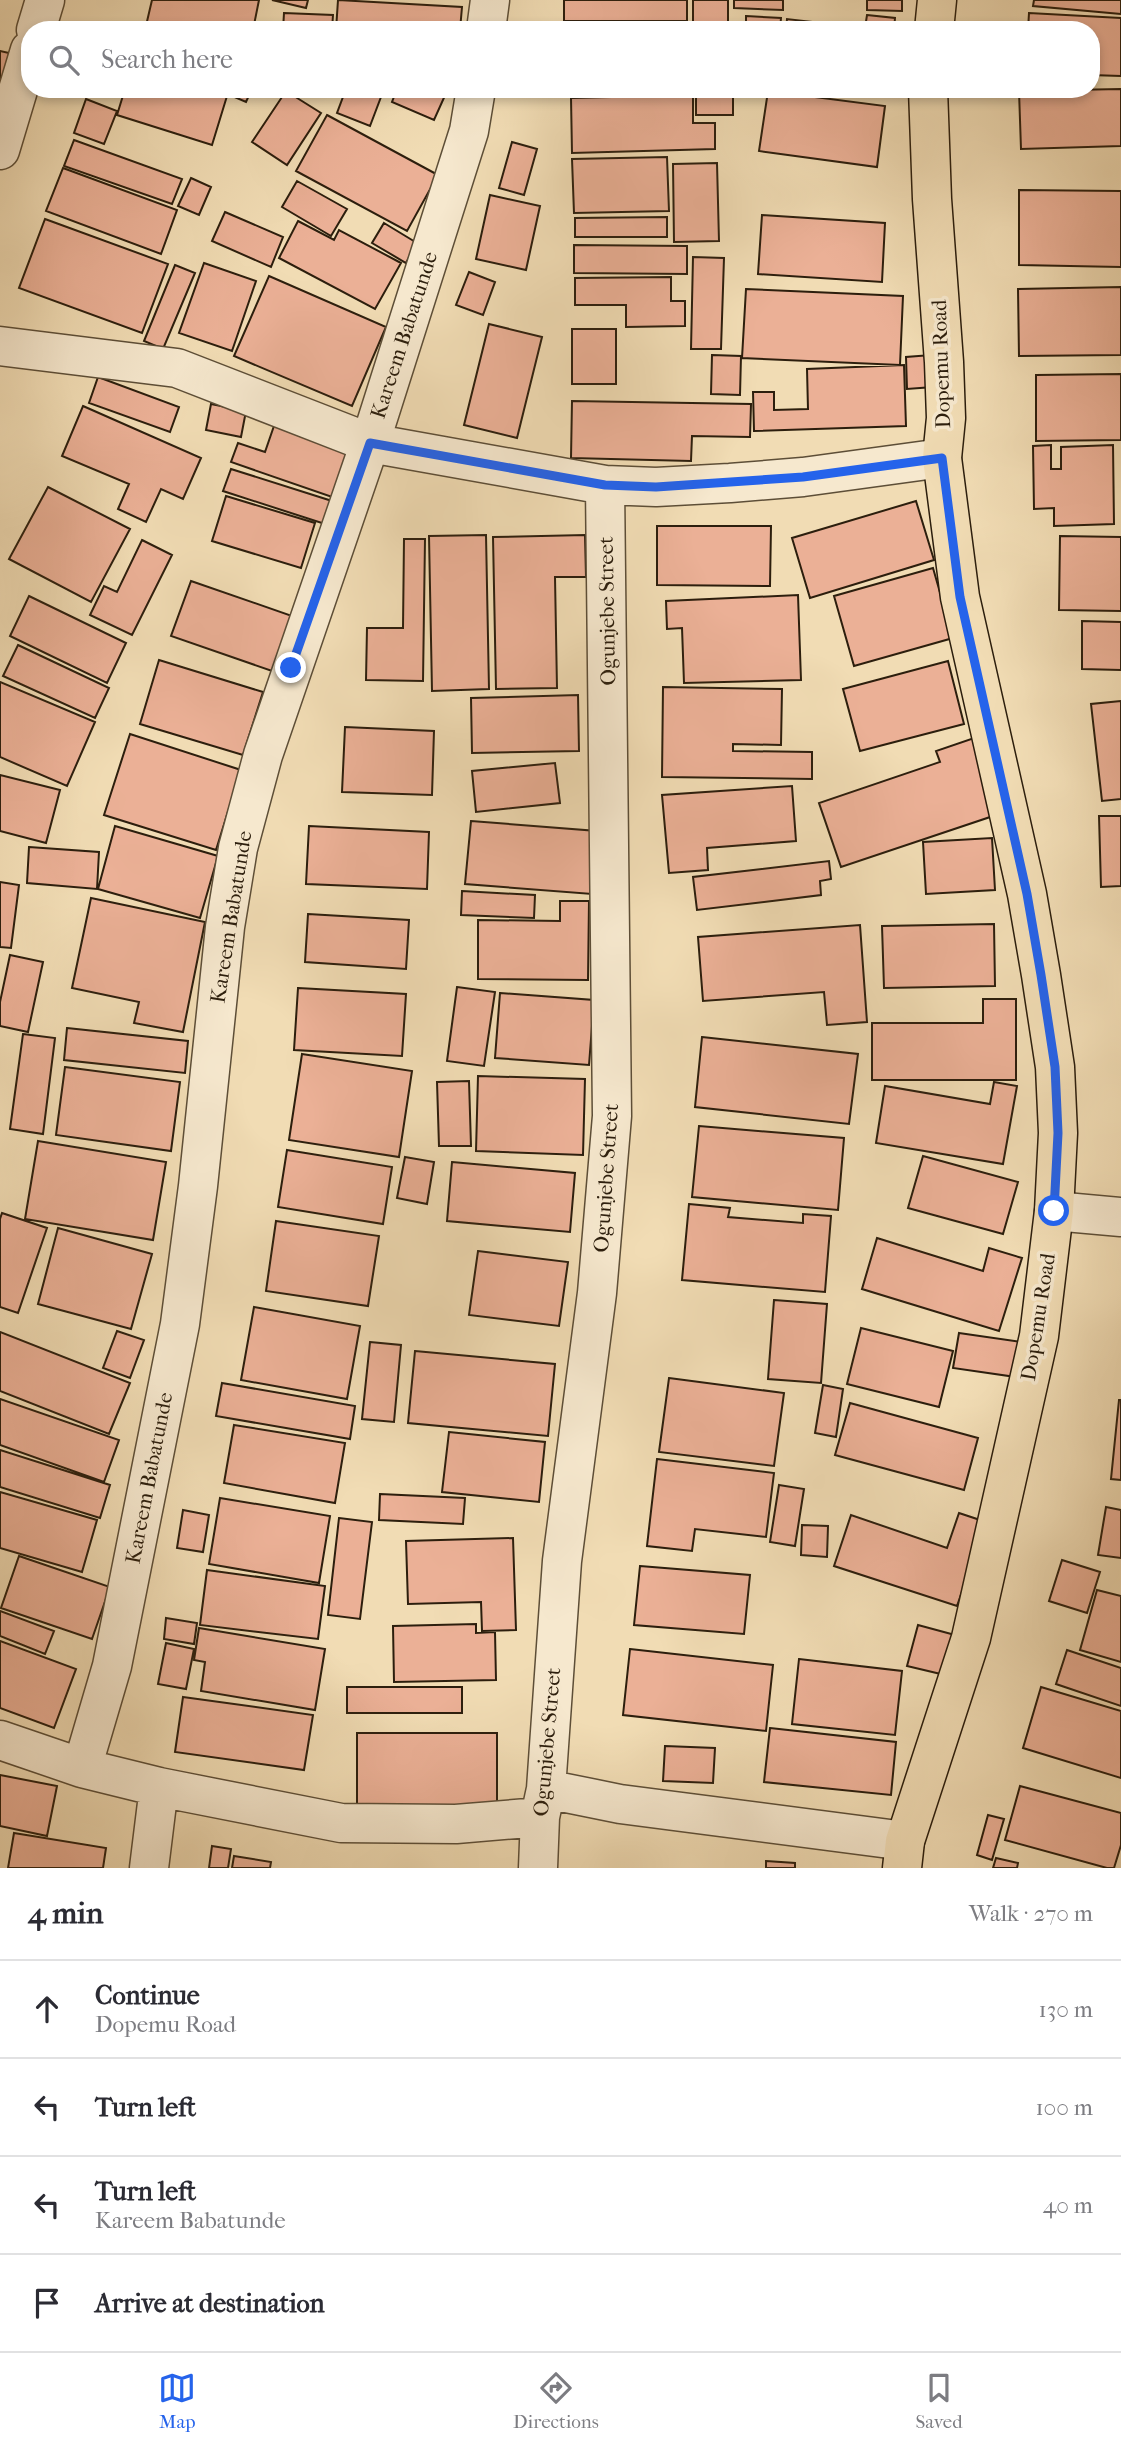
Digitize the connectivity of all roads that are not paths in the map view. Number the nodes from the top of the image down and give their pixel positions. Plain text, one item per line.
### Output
1 (45, 0) edge
2 (490, 0) edge
3 (937, 0) edge
4 (39, 21) edge
5 (487, 21) edge
6 (935, 21) edge
7 (21, 80) edge
8 (474, 98) edge
9 (928, 98) edge
10 (0, 150) edge
11 (0, 346) edge
12 (370, 443) junction
13 (942, 458) junction
14 (605, 485) junction
15 (1054, 1211) junction
16 (1121, 1217) edge
17 (0, 1740) edge
18 (82, 1768) junction
19 (159, 1787) junction
20 (543, 1803) junction
21 (903, 1855) edge
22 (149, 1868) edge
23 (538, 1868) edge

1 - 4 street
2 - 5 street
3 - 6 main road
7 - 10 street
8 - 12 street, Kareem Babatunde
9 - 13 main road, Dopemu Road
11 - 12 street
12 - 14 street
12 - 18 street, Kareem Babatunde
13 - 14 street
13 - 15 main road, Dopemu Road
14 - 20 street, Ogunjebe Street
15 - 16 street
15 - 21 main road, Dopemu Road
17 - 18 street
18 - 19 street
19 - 20 street
19 - 22 street
20 - 21 street
20 - 23 street, Ogunjebe Street

